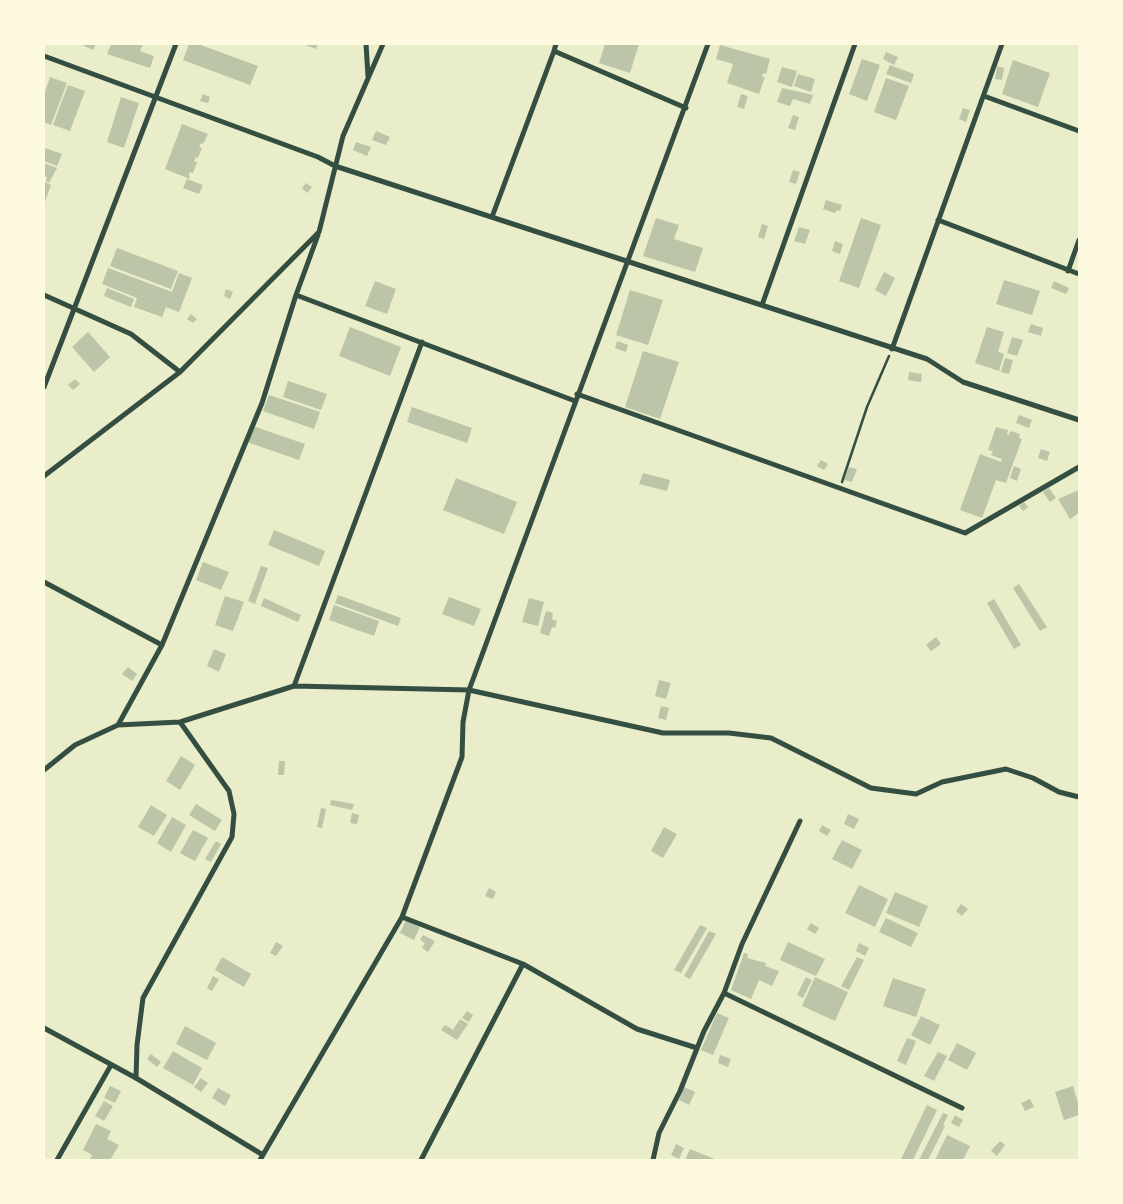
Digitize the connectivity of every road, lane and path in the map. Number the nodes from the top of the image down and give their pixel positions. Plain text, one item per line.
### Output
1 (176, 44) edge
2 (366, 44) edge
3 (383, 44) edge
4 (556, 44) edge
5 (708, 44) edge
6 (855, 44) edge
7 (1002, 44) edge
8 (554, 51) junction
9 (44, 56) edge
10 (368, 76) junction
11 (984, 96) junction
12 (157, 97) junction
13 (686, 108) junction
14 (1079, 131) edge
15 (335, 166) junction
16 (492, 217) junction
17 (938, 220) junction
18 (319, 232) junction
19 (1079, 240) edge
20 (628, 262) junction
21 (1068, 271) junction
22 (1079, 274) edge
23 (44, 295) edge
24 (296, 295) junction
25 (762, 305) junction
26 (73, 307) junction
27 (422, 342) junction
28 (892, 349) junction
29 (180, 372) junction
30 (44, 387) edge
31 (577, 394) junction
32 (574, 401) junction
33 (1079, 420) edge
34 (1079, 467) edge
35 (44, 476) edge
36 (840, 488) junction
37 (44, 582) edge
38 (162, 645) junction
39 (294, 686) junction
40 (469, 690) junction
41 (180, 722) junction
42 (118, 725) junction
43 (44, 770) edge
44 (1079, 797) edge
45 (800, 821) dead end
46 (402, 917) junction
47 (524, 964) junction
48 (724, 993) junction
49 (44, 1028) edge
50 (697, 1048) junction
51 (111, 1065) junction
52 (136, 1078) junction
53 (962, 1108) dead end
54 (264, 1155) junction
55 (57, 1160) edge
56 (260, 1160) edge
57 (421, 1160) edge
58 (653, 1160) edge

1 - 12 street
2 - 10 street
3 - 10 street
4 - 8 street
5 - 13 street
6 - 25 street
7 - 11 street
8 - 13 street
8 - 16 street
9 - 12 street
10 - 15 street
11 - 14 street
11 - 17 street
12 - 15 street
12 - 26 street
13 - 20 street
15 - 16 street
15 - 18 street
16 - 20 street
17 - 21 street
17 - 28 street
18 - 24 street
18 - 29 street
19 - 21 street
20 - 25 street
20 - 31 street
21 - 22 street
23 - 26 street
24 - 27 street
24 - 38 street
25 - 28 street
26 - 29 street
26 - 30 street
27 - 32 street
27 - 39 street
28 - 33 street
28 - 36 path
29 - 35 street
31 - 32 street
31 - 36 street
32 - 40 street
34 - 36 street
37 - 38 street
38 - 42 street
39 - 40 street
39 - 41 street
40 - 44 street
40 - 46 street
41 - 42 street
41 - 52 street
42 - 43 street
45 - 48 street
46 - 47 street
46 - 54 street
47 - 50 street
47 - 57 street
48 - 50 street
48 - 53 street
49 - 51 street
50 - 58 street
51 - 52 street
51 - 55 street
52 - 54 street
54 - 56 street

